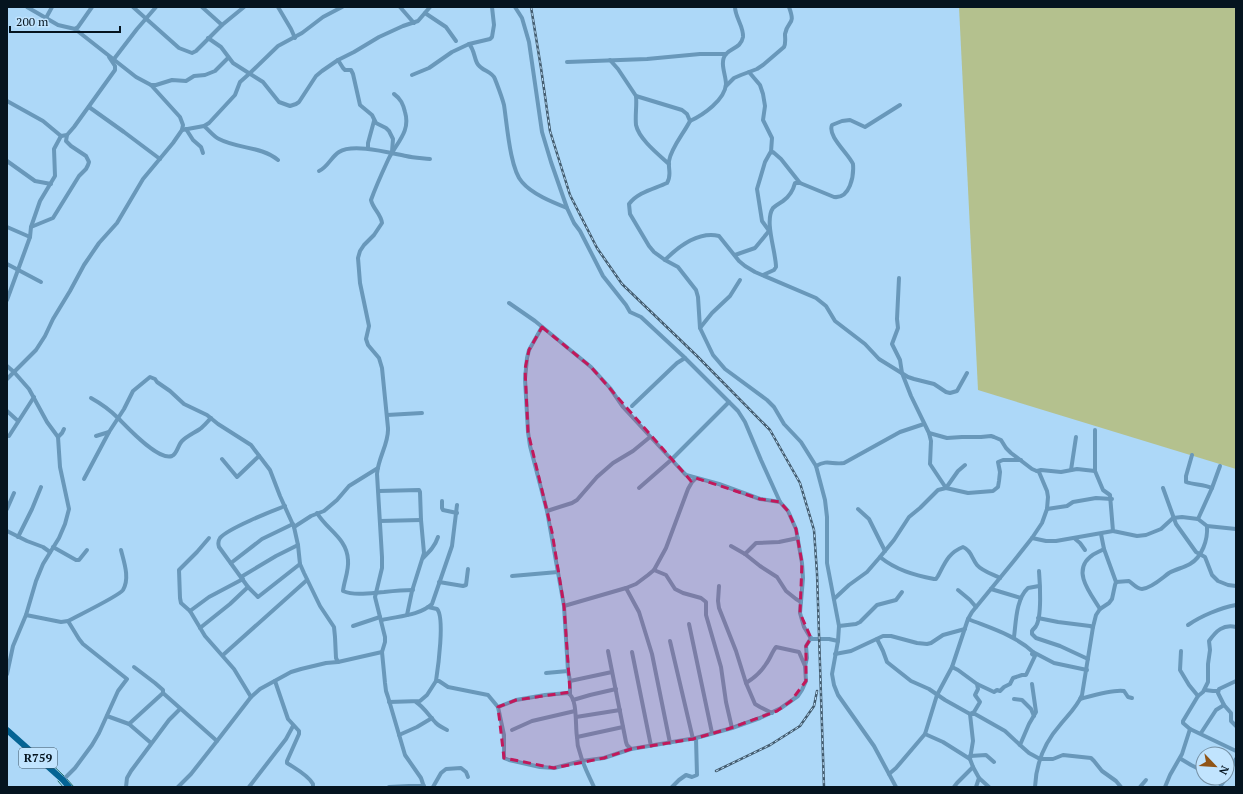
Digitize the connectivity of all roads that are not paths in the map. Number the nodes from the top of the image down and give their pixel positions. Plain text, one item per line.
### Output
1 (27, 7) edge
2 (52, 7) edge
3 (92, 7) edge
4 (133, 7) edge
5 (156, 7) edge
6 (202, 7) edge
7 (244, 7) edge
8 (278, 7) edge
9 (342, 7) edge
10 (400, 7) edge
11 (430, 7) edge
12 (492, 7) edge
13 (515, 7) edge
14 (735, 7) edge
15 (789, 7) edge
16 (425, 13) junction
17 (46, 18) junction
18 (146, 18) junction
19 (414, 23) junction
20 (222, 25) junction
21 (75, 29) junction
22 (208, 38) junction
23 (294, 38) junction
24 (456, 41) dead end
25 (469, 44) junction
26 (106, 54) junction
27 (726, 54) junction
28 (228, 58) junction
29 (114, 59) junction
30 (338, 60) junction
31 (610, 60) junction
32 (567, 62) dead end
33 (749, 72) junction
34 (249, 74) junction
35 (412, 75) dead end
36 (150, 85) junction
37 (726, 87) junction
38 (394, 94) dead end
39 (636, 96) junction
40 (7, 101) edge
41 (900, 105) dead end
42 (89, 107) junction
43 (374, 121) junction
44 (690, 121) junction
45 (204, 126) junction
46 (184, 129) junction
47 (67, 134) junction
48 (61, 136) junction
49 (368, 148) junction
50 (771, 152) junction
51 (203, 153) dead end
52 (392, 153) junction
53 (160, 159) junction
54 (430, 159) dead end
55 (278, 160) dead end
56 (7, 161) edge
57 (669, 164) junction
58 (319, 171) dead end
59 (800, 183) junction
60 (51, 184) junction
61 (567, 208) junction
62 (7, 227) edge
63 (31, 227) junction
64 (770, 232) junction
65 (30, 237) junction
66 (735, 255) junction
67 (665, 260) junction
68 (7, 264) edge
69 (18, 270) junction
70 (763, 275) junction
71 (899, 278) dead end
72 (740, 280) dead end
73 (41, 282) dead end
74 (10, 285) edge
75 (7, 300) edge
76 (509, 304) dead end
77 (542, 327) junction
78 (700, 328) junction
79 (685, 358) junction
80 (7, 366) edge
81 (14, 372) junction
82 (902, 373) junction
83 (968, 373) dead end
84 (7, 379) edge
85 (34, 397) junction
86 (91, 398) dead end
87 (729, 402) junction
88 (632, 406) dead end
89 (7, 411) edge
90 (422, 413) dead end
91 (387, 415) junction
92 (118, 418) junction
93 (211, 418) junction
94 (18, 421) junction
95 (924, 424) junction
96 (64, 429) dead end
97 (1096, 430) dead end
98 (109, 432) junction
99 (929, 433) junction
100 (9, 436) dead end
101 (96, 436) dead end
102 (58, 437) junction
103 (650, 437) junction
104 (1076, 437) dead end
105 (1192, 455) dead end
106 (259, 456) junction
107 (222, 459) dead end
108 (671, 460) junction
109 (1021, 460) junction
110 (965, 465) dead end
111 (816, 466) junction
112 (1220, 466) dead end
113 (378, 468) junction
114 (1071, 470) junction
115 (1037, 471) junction
116 (1095, 471) junction
117 (686, 475) junction
118 (696, 478) junction
119 (84, 479) dead end
120 (692, 482) junction
121 (41, 487) dead end
122 (639, 488) dead end
123 (946, 488) junction
124 (1163, 488) dead end
125 (1212, 488) junction
126 (379, 491) junction
127 (14, 493) dead end
128 (1112, 499) junction
129 (442, 501) dead end
130 (780, 502) junction
131 (457, 505) dead end
132 (285, 506) junction
133 (7, 509) edge
134 (858, 509) dead end
135 (1047, 510) junction
136 (547, 511) junction
137 (317, 513) junction
138 (457, 513) junction
139 (1173, 518) junction
140 (1198, 519) junction
141 (421, 520) junction
142 (380, 521) junction
143 (294, 525) junction
144 (1207, 526) junction
145 (1236, 529) edge
146 (1114, 530) junction
147 (7, 531) edge
148 (1101, 534) junction
149 (18, 537) junction
150 (438, 537) dead end
151 (209, 538) dead end
152 (798, 538) junction
153 (1032, 538) junction
154 (1074, 538) junction
155 (298, 545) junction
156 (731, 546) dead end
157 (53, 547) junction
158 (87, 550) dead end
159 (121, 550) dead end
160 (1084, 550) dead end
161 (1104, 550) junction
162 (885, 551) junction
163 (50, 552) junction
164 (745, 554) junction
165 (1200, 554) junction
166 (880, 557) junction
167 (423, 558) junction
168 (231, 563) junction
169 (300, 564) junction
170 (468, 569) dead end
171 (654, 570) junction
172 (1039, 571) dead end
173 (558, 572) junction
174 (512, 576) dead end
175 (242, 578) junction
176 (1000, 578) junction
177 (307, 580) junction
178 (439, 582) junction
179 (1116, 582) junction
180 (719, 586) dead end
181 (1039, 586) junction
182 (1236, 586) edge
183 (248, 587) junction
184 (626, 588) junction
185 (991, 589) junction
186 (413, 590) junction
187 (958, 590) dead end
188 (902, 592) dead end
189 (375, 593) junction
190 (1021, 598) junction
191 (834, 599) junction
192 (801, 602) junction
193 (1236, 605) edge
194 (564, 606) junction
195 (428, 607) junction
196 (976, 607) junction
197 (1100, 609) junction
198 (190, 611) junction
199 (26, 615) junction
200 (407, 615) junction
201 (1038, 618) junction
202 (381, 619) junction
203 (968, 619) junction
204 (68, 621) junction
205 (689, 624) dead end
206 (1188, 625) dead end
207 (353, 626) dead end
208 (839, 626) junction
209 (1093, 627) junction
210 (1236, 627) edge
211 (200, 628) junction
212 (965, 629) junction
213 (811, 638) junction
214 (1014, 638) junction
215 (877, 639) junction
216 (670, 641) dead end
217 (838, 641) junction
218 (608, 651) dead end
219 (1181, 651) dead end
220 (382, 652) junction
221 (632, 652) dead end
222 (1033, 652) junction
223 (836, 654) junction
224 (223, 655) junction
225 (1088, 659) junction
226 (338, 662) junction
227 (805, 666) junction
228 (952, 667) junction
229 (134, 668) dead end
230 (1087, 670) junction
231 (568, 671) junction
232 (612, 672) junction
233 (546, 673) dead end
234 (7, 674) edge
235 (275, 681) junction
236 (436, 681) junction
237 (570, 681) junction
238 (1236, 681) edge
239 (746, 683) junction
240 (977, 684) junction
241 (1032, 684) dead end
242 (616, 689) junction
243 (1205, 690) junction
244 (1218, 691) junction
245 (163, 693) junction
246 (570, 694) junction
247 (937, 695) junction
248 (1198, 696) junction
249 (251, 697) junction
250 (1132, 698) dead end
251 (1014, 699) dead end
252 (573, 700) junction
253 (1080, 700) junction
254 (389, 702) junction
255 (415, 702) junction
256 (1224, 705) junction
257 (498, 707) junction
258 (180, 709) junction
259 (620, 710) junction
260 (575, 711) junction
261 (772, 713) junction
262 (970, 714) junction
263 (107, 716) junction
264 (1034, 716) junction
265 (576, 717) junction
266 (432, 718) junction
267 (129, 724) junction
268 (293, 726) junction
269 (1236, 726) edge
270 (623, 727) junction
271 (732, 728) junction
272 (1190, 729) junction
273 (7, 730) edge
274 (447, 730) dead end
275 (512, 730) dead end
276 (712, 733) junction
277 (1201, 733) junction
278 (925, 734) junction
279 (399, 735) junction
280 (577, 737) junction
281 (694, 739) junction
282 (217, 741) junction
283 (151, 743) junction
284 (670, 743) junction
285 (1020, 745) junction
286 (651, 746) junction
287 (631, 749) junction
288 (1236, 751) edge
289 (970, 758) junction
290 (1040, 759) junction
291 (1180, 759) junction
292 (582, 761) junction
293 (994, 762) dead end
294 (973, 767) junction
295 (1195, 768) edge
296 (889, 774) junction
297 (468, 776) dead end
298 (979, 778) junction
299 (63, 780) junction
300 (1146, 780) dead end
301 (314, 786) edge
302 (69, 787) edge
303 (126, 787) edge
304 (178, 787) edge
305 (249, 787) edge
306 (389, 787) edge
307 (424, 787) edge
308 (433, 787) edge
309 (594, 787) edge
310 (672, 787) edge
311 (896, 787) edge
312 (954, 787) edge
313 (976, 787) edge
314 (989, 787) edge
315 (1035, 787) edge
316 (1121, 787) edge
317 (1140, 787) edge
318 (1165, 787) edge

1 - 17 street
2 - 17 street
3 - 21 street
4 - 18 street
5 - 18 street
6 - 20 street
7 - 20 street
8 - 23 street
9 - 23 street
10 - 19 street
11 - 16 street
12 - 25 street
13 - 61 street
14 - 27 street
15 - 33 street
16 - 19 street
16 - 24 street
17 - 21 street
18 - 22 street
18 - 29 street
19 - 30 street
20 - 22 street
21 - 26 street
22 - 28 street
23 - 34 street
25 - 35 street
25 - 61 street
26 - 29 street
26 - 42 street
27 - 31 street
27 - 37 street
28 - 34 street
28 - 36 street
29 - 36 street
30 - 34 street
30 - 43 street
31 - 32 street
31 - 39 street
33 - 37 street
33 - 50 street
34 - 45 street
36 - 46 street
37 - 44 street
38 - 52 street
39 - 44 street
39 - 57 street
40 - 48 street
41 - 59 street
42 - 47 street
42 - 53 street
43 - 49 street
43 - 52 street
44 - 57 street
45 - 46 street
45 - 55 street
46 - 51 street
46 - 53 street
47 - 48 street
47 - 63 street
48 - 60 street
49 - 52 street
49 - 58 street
50 - 59 street
50 - 64 street
52 - 54 street
52 - 91 street
53 - 81 street
56 - 60 street
57 - 67 street
59 - 64 street
60 - 63 street
61 - 79 street
62 - 65 street
63 - 65 street
64 - 66 street
64 - 70 street
65 - 69 street
66 - 67 street
66 - 70 street
67 - 78 street
68 - 69 street
69 - 73 street
69 - 74 street
70 - 82 street
71 - 82 street
72 - 78 street
74 - 75 street
76 - 77 street
77 - 103 street
77 - 136 street
78 - 111 street
79 - 87 street
79 - 88 street
80 - 81 street
81 - 84 street
81 - 85 street
82 - 83 street
82 - 95 street
85 - 94 street
85 - 102 street
86 - 92 street
87 - 108 street
87 - 130 street
89 - 94 street
90 - 91 street
91 - 113 street
92 - 93 street
92 - 93 street
92 - 98 street
93 - 106 street
94 - 100 street
95 - 99 street
95 - 111 street
96 - 102 street
97 - 116 street
98 - 101 street
98 - 119 street
99 - 109 street
99 - 123 street
102 - 157 street
103 - 108 street
103 - 136 street
104 - 114 street
105 - 125 street
106 - 107 street
106 - 132 street
108 - 117 street
108 - 122 street
109 - 115 street
109 - 123 street
110 - 123 street
111 - 191 street
112 - 125 street
113 - 126 street
113 - 137 street
114 - 115 street
114 - 116 street
115 - 135 street
116 - 128 street
117 - 118 street
117 - 120 street
118 - 120 street
118 - 130 street
120 - 171 street
121 - 149 street
123 - 162 street
124 - 139 street
125 - 140 street
126 - 141 street
126 - 142 street
127 - 133 street
128 - 135 street
128 - 146 street
129 - 138 street
130 - 152 street
131 - 138 street
132 - 143 street
132 - 168 street
134 - 162 street
135 - 153 street
136 - 173 street
137 - 143 street
137 - 189 street
138 - 178 street
139 - 140 street
139 - 146 street
139 - 165 street
140 - 144 street
141 - 142 street
141 - 167 street
142 - 189 street
143 - 155 street
143 - 168 street
144 - 145 street
144 - 165 street
146 - 148 street
147 - 149 street
148 - 154 street
148 - 161 street
149 - 163 street
150 - 167 street
151 - 198 street
152 - 164 street
152 - 192 street
153 - 154 street
153 - 176 street
154 - 160 street
155 - 169 street
155 - 175 street
156 - 164 street
157 - 158 street
157 - 163 street
159 - 204 street
161 - 179 street
161 - 197 street
162 - 166 street
163 - 199 street
164 - 192 street
165 - 179 street
165 - 182 street
166 - 176 street
166 - 191 street
167 - 186 street
168 - 175 street
169 - 177 street
169 - 183 street
170 - 178 street
171 - 184 street
171 - 271 street
172 - 181 street
173 - 174 street
173 - 194 street
175 - 183 street
175 - 198 street
176 - 185 street
177 - 224 street
177 - 226 street
178 - 195 street
179 - 197 street
180 - 239 street
181 - 190 street
181 - 201 street
183 - 211 street
184 - 194 street
184 - 284 street
185 - 190 street
185 - 196 street
186 - 189 street
186 - 200 street
187 - 196 street
188 - 208 street
189 - 202 street
190 - 214 street
191 - 208 street
192 - 213 street
193 - 206 street
194 - 231 street
195 - 200 street
195 - 236 street
196 - 203 street
197 - 209 street
198 - 211 street
199 - 204 street
199 - 234 street
200 - 202 street
201 - 209 street
201 - 225 street
202 - 207 street
202 - 220 street
203 - 212 street
203 - 214 street
204 - 263 street
205 - 276 street
208 - 217 street
209 - 225 street
210 - 243 street
211 - 224 street
212 - 215 street
212 - 228 street
213 - 217 street
213 - 227 street
214 - 222 street
215 - 223 street
215 - 247 street
216 - 281 street
217 - 223 street
218 - 232 street
219 - 248 street
220 - 226 street
220 - 254 street
221 - 286 street
222 - 230 street
222 - 240 street
223 - 296 street
224 - 249 street
225 - 230 street
226 - 235 street
227 - 239 street
227 - 261 street
228 - 240 street
228 - 247 street
229 - 245 street
230 - 253 street
231 - 233 street
231 - 237 street
232 - 237 street
232 - 242 street
235 - 249 street
235 - 268 street
236 - 255 street
236 - 257 street
237 - 246 street
238 - 244 street
239 - 261 street
240 - 262 street
241 - 264 street
242 - 252 street
242 - 259 street
243 - 244 street
243 - 248 street
244 - 256 street
245 - 258 street
245 - 267 street
246 - 252 street
246 - 257 street
247 - 262 street
247 - 278 street
248 - 272 street
249 - 282 street
250 - 253 street
251 - 264 street
252 - 260 street
253 - 290 street
254 - 255 street
254 - 279 street
255 - 266 street
256 - 269 street
256 - 277 street
257 - 292 street
258 - 282 street
258 - 283 street
259 - 265 street
259 - 270 street
260 - 265 street
260 - 275 street
261 - 271 street
262 - 285 street
262 - 289 street
263 - 267 street
263 - 299 street
264 - 285 street
265 - 280 street
266 - 274 street
266 - 279 street
267 - 283 street
268 - 301 street
268 - 305 street
270 - 280 street
270 - 287 street
271 - 276 street
272 - 277 street
272 - 291 street
273 - 299 main road, R759
276 - 281 street
277 - 288 street
278 - 289 street
278 - 296 street
279 - 307 street
280 - 292 street
281 - 284 street
281 - 310 street
282 - 304 street
283 - 303 street
284 - 286 street
285 - 290 street
286 - 287 street
287 - 292 street
289 - 293 street
289 - 294 street
290 - 315 street
290 - 316 street
291 - 295 street
291 - 318 street
292 - 309 street
294 - 298 street
294 - 312 street
296 - 311 street
297 - 308 street
298 - 313 street
298 - 314 street
299 - 302 main road, R759
300 - 317 street
306 - 307 street

